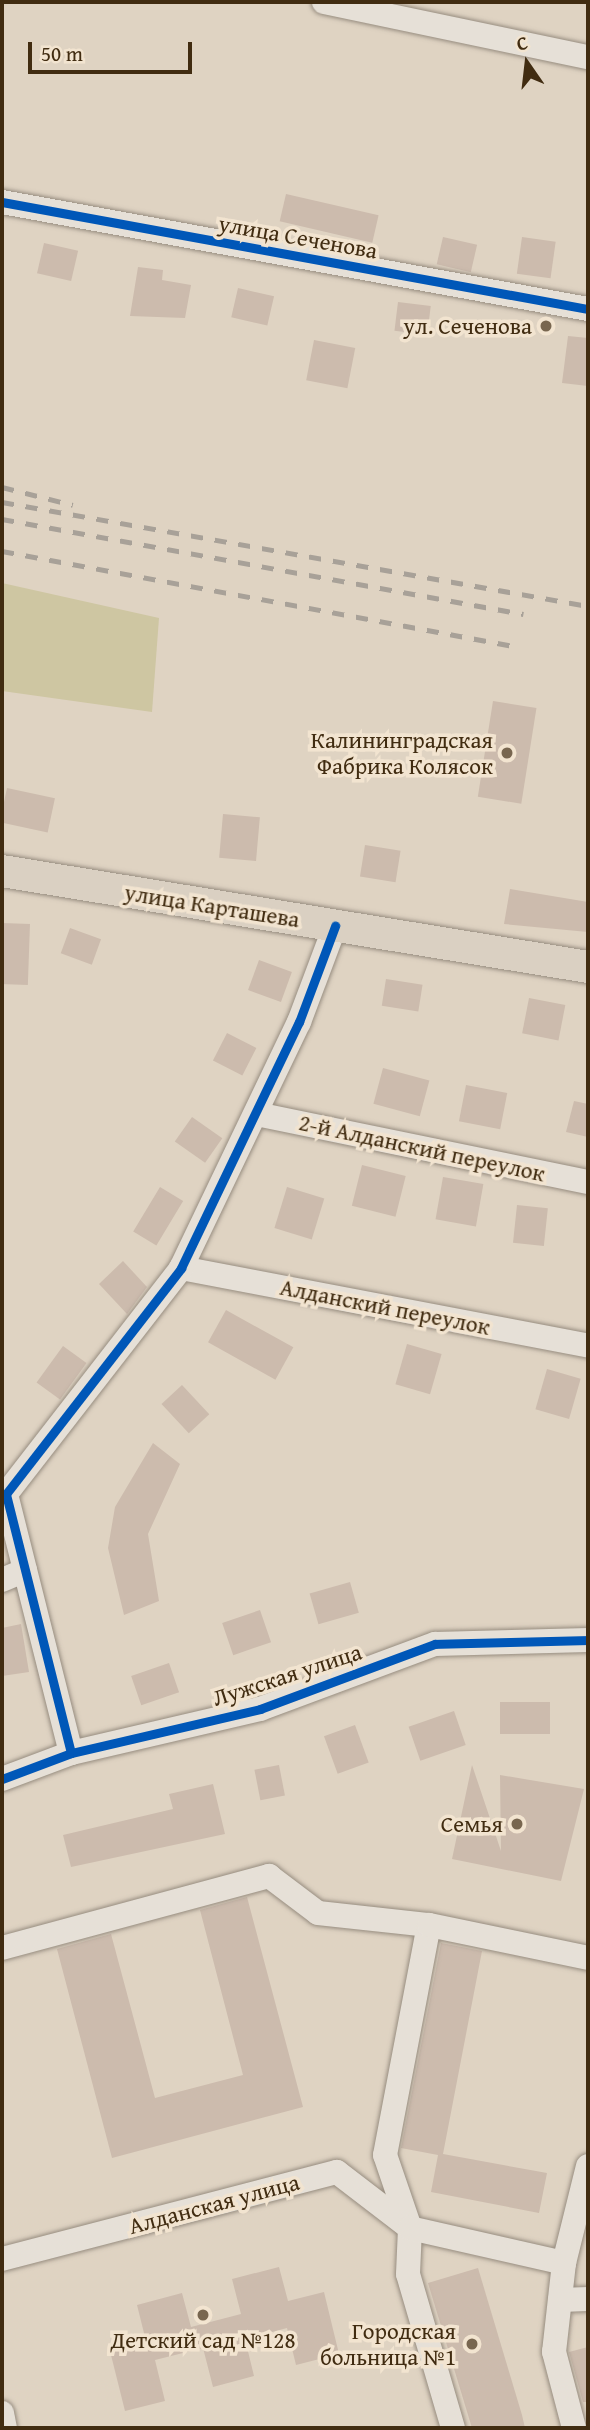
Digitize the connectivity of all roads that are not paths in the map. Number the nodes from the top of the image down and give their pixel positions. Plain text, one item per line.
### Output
1 (324, 2) edge
2 (588, 57) edge
3 (2, 202) edge
4 (588, 309) edge
5 (2, 871) edge
6 (335, 926) junction
7 (588, 967) edge
8 (256, 1114) junction
9 (588, 1182) edge
10 (181, 1268) junction
11 (588, 1346) edge
12 (4, 1492) edge
13 (25, 1570) junction
14 (2, 1580) edge
15 (588, 1640) edge
16 (71, 1753) junction
17 (2, 1779) edge
18 (429, 1925) junction
19 (2, 1948) edge
20 (588, 1958) edge
21 (588, 2166) edge
22 (410, 2228) junction
23 (2, 2259) edge
24 (564, 2263) junction
25 (588, 2299) edge
26 (560, 2300) junction
27 (2, 2413) edge
28 (5, 2428) edge
29 (453, 2428) edge
30 (574, 2428) edge

1 - 2 street
3 - 4 street, улица Сеченова
5 - 6 main road, улица Карташева
6 - 7 main road, улица Карташева
6 - 8 street
8 - 9 street, 2-й Алданский переулок
8 - 10 street
10 - 11 street, Алданский переулок
10 - 12 street
12 - 13 street
13 - 14 street
13 - 16 street
15 - 16 street, Лужская улица
16 - 17 street, Лужская улица
18 - 19 street
18 - 20 street
18 - 22 street
21 - 24 street
22 - 23 street, Алданская улица
22 - 24 street
22 - 29 street
24 - 26 street
25 - 26 street
26 - 30 street
27 - 28 street

